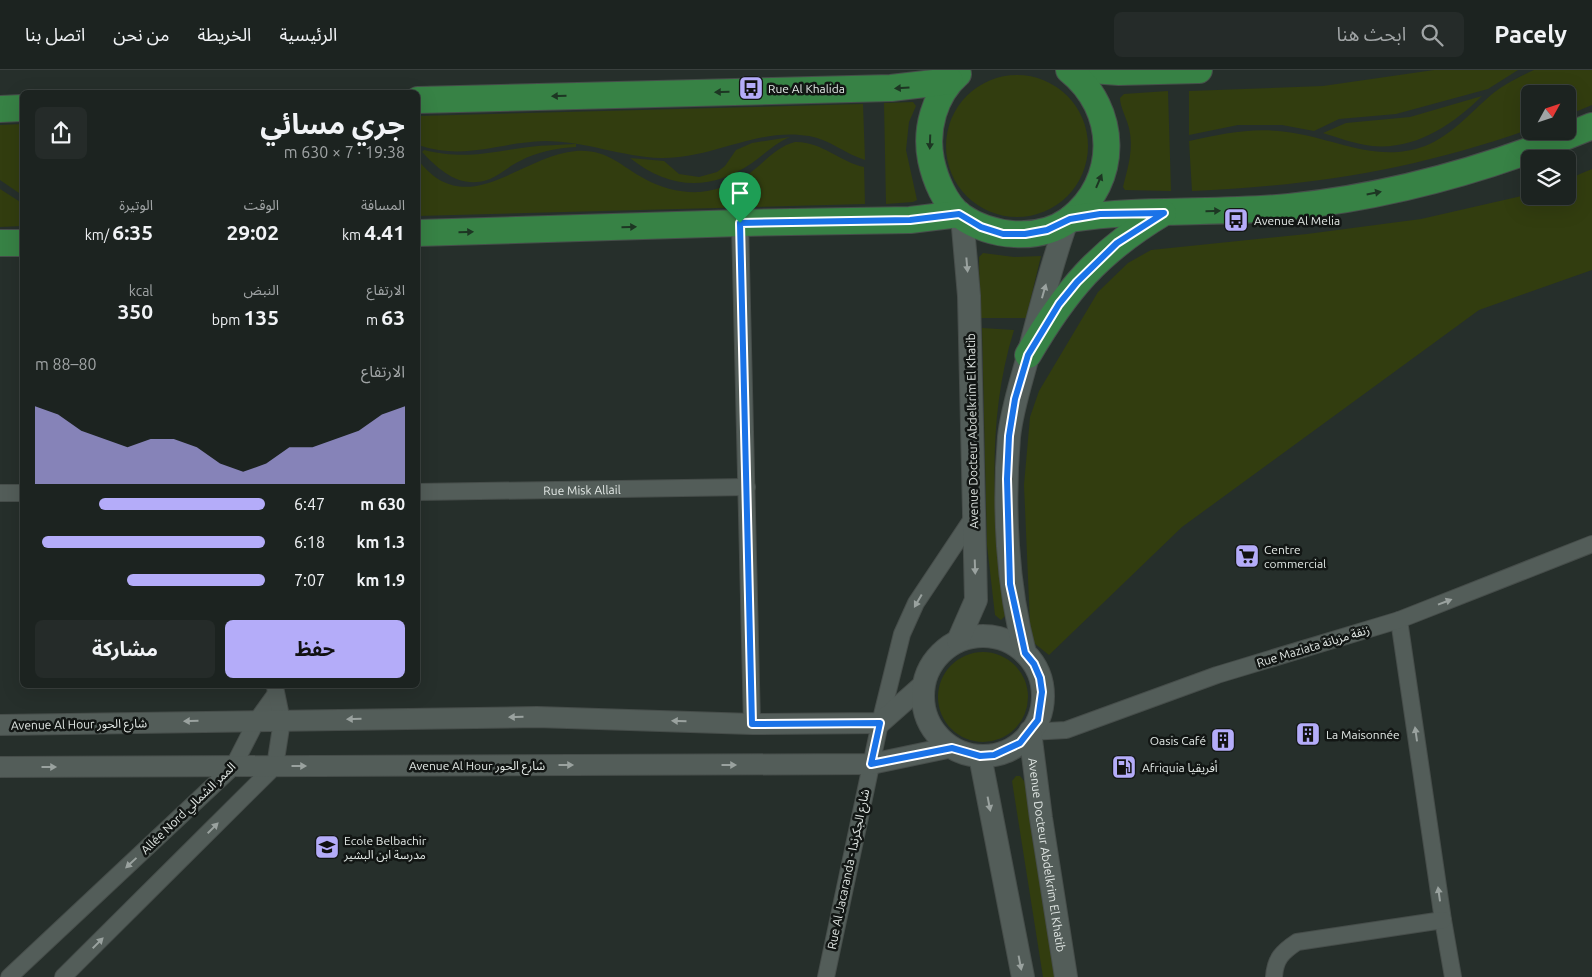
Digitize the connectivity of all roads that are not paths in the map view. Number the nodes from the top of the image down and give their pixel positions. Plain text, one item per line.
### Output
1 (1069, 70) edge
2 (1091, 70) edge
3 (1173, 70) edge
4 (1200, 70) edge
5 (956, 75) edge
6 (420, 100) edge
7 (0, 108) edge
8 (20, 108) edge
9 (1592, 126) edge
10 (1164, 213) junction
11 (961, 215) junction
12 (1068, 220) junction
13 (740, 223) junction
14 (420, 233) edge
15 (20, 243) edge
16 (0, 244) edge
17 (1028, 355) junction
18 (747, 487) junction
19 (420, 492) edge
20 (0, 493) edge
21 (20, 493) edge
22 (974, 516) junction
23 (1592, 544) edge
24 (1400, 620) junction
25 (958, 641) junction
26 (1025, 653) junction
27 (924, 685) junction
28 (275, 690) edge
29 (258, 720) junction
30 (282, 721) junction
31 (880, 723) junction
32 (752, 724) junction
33 (0, 725) edge
34 (1030, 732) junction
35 (952, 748) junction
36 (980, 756) junction
37 (871, 764) junction
38 (275, 766) junction
39 (0, 767) edge
40 (233, 767) junction
41 (1443, 920) junction
42 (9, 977) edge
43 (63, 977) edge
44 (826, 977) edge
45 (1023, 977) edge
46 (1066, 977) edge
47 (1274, 977) edge
48 (1453, 977) edge

12 -> 1 main road
2 - 3 main road
3 - 4 main road
5 -> 6 main road
5 -> 11 main road
7 - 8 main road
10 -> 9 main road
10 - 12 main road
10 - 17 main road
11 - 12 main road
11 - 13 main road
11 -> 22 main road, Avenue Docteur Abdelkrim El Khatib
17 -> 12 main road
14 -> 13 main road
13 - 18 street
15 - 16 main road
17 - 26 main road
18 - 19 street, Rue Misk Allail
18 - 32 street
20 - 21 street
22 -> 25 main road, Avenue Docteur Abdelkrim El Khatib
22 -> 31 street, Rue Al Jacaranda - شارع الجكرندا
24 -> 23 street, Rue Maziata زنقة مزياتة
24 - 34 street, Rue Maziata زنقة مزياتة
41 -> 24 street
25 - 26 main road
25 - 27 main road
26 - 34 main road
27 - 31 street
27 - 35 main road
28 - 29 street, Allée Nord الممر الشمالي
28 - 30 street, Allée Nord الممر الشمالي
29 - 30 street, Avenue Al Hour شارع الحور
29 -> 33 street, Avenue Al Hour شارع الحور
29 - 40 street, Allée Nord الممر الشمالي
32 -> 30 street, Avenue Al Hour شارع الحور
30 - 38 street, Allée Nord الممر الشمالي
31 - 32 street, Avenue Al Hour شارع الحور
31 - 37 street, Rue Al Jacaranda - شارع الجكرندا
34 - 36 main road
34 - 46 main road, Avenue Docteur Abdelkrim El Khatib
35 - 36 main road
35 - 37 street, Avenue Al Hour شارع الحور
36 -> 45 main road
38 -> 37 street, Avenue Al Hour شارع الحور
37 - 44 street, Rue Al Jacaranda - شارع الجكرندا
38 - 40 street, Avenue Al Hour شارع الحور
43 -> 38 street
39 -> 40 street, Avenue Al Hour شارع الحور
40 -> 42 street, Allée Nord الممر الشمالي
41 - 47 street
41 - 48 street

